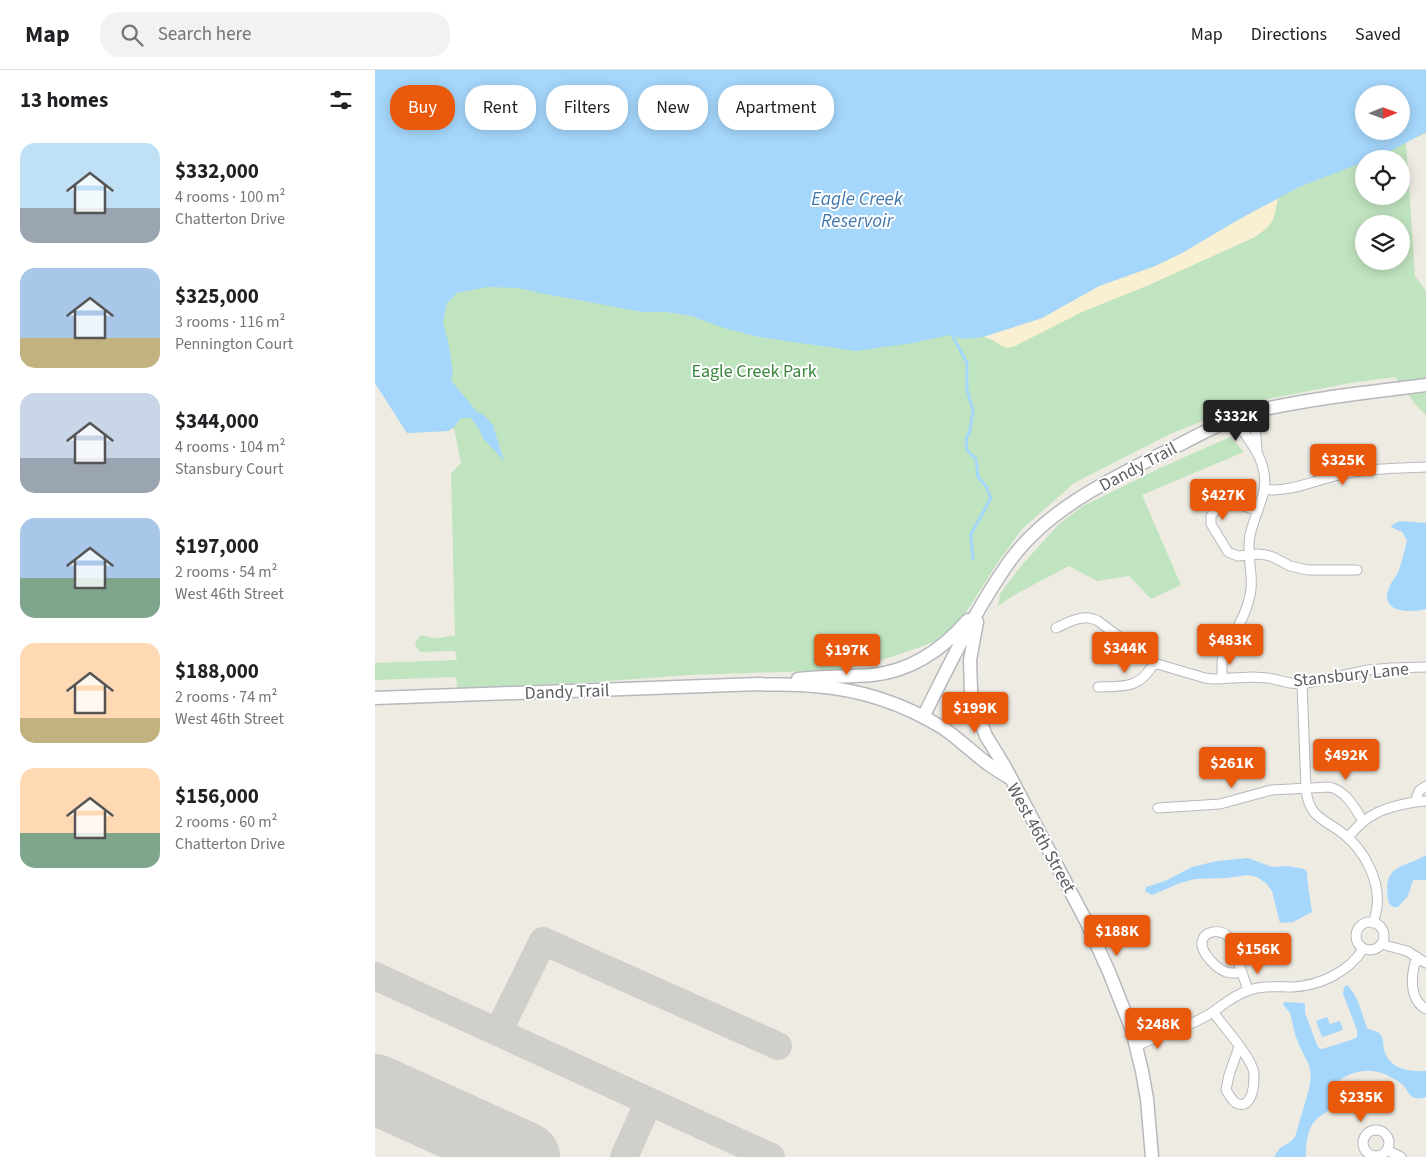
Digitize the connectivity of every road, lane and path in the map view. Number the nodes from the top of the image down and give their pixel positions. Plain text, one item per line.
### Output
1 (1426, 385) edge
2 (1254, 412) junction
3 (1234, 419) junction
4 (1257, 451) junction
5 (1426, 467) edge
6 (1264, 489) junction
7 (1258, 511) junction
8 (1248, 556) junction
9 (1357, 570) dead end
10 (981, 605) junction
11 (1055, 628) dead end
12 (1154, 663) junction
13 (1426, 667) edge
14 (1222, 679) junction
15 (759, 684) junction
16 (1302, 684) junction
17 (1098, 687) dead end
18 (375, 698) edge
19 (923, 717) junction
20 (1010, 778) junction
21 (1426, 786) edge
22 (1306, 788) junction
23 (1426, 801) edge
24 (1415, 802) junction
25 (1158, 808) dead end
26 (1363, 821) junction
27 (1348, 838) junction
28 (1373, 922) junction
29 (1381, 944) junction
30 (1363, 948) junction
31 (1417, 957) junction
32 (1426, 963) edge
33 (1242, 972) junction
34 (1248, 990) junction
35 (1426, 1009) edge
36 (1213, 1012) junction
37 (1132, 1030) junction
38 (1167, 1031) junction
39 (1136, 1046) junction
40 (1239, 1047) junction
41 (1387, 1150) dead end
42 (1152, 1157) edge
43 (1401, 1157) edge

1 - 2 street, Dandy Trail
2 - 3 street, Dandy Trail
2 - 4 street
3 - 4 street
3 - 10 street, Dandy Trail
4 - 6 street
5 - 6 street
6 - 7 street
7 - 8 street
7 - 8 street
8 - 9 street
8 - 14 street
10 - 15 street
10 - 19 street
10 - 20 street
11 - 12 street, Stansbury Lane
12 - 14 street, Stansbury Lane
12 - 17 street
13 - 16 street, Stansbury Lane
14 - 16 street, Stansbury Lane
15 - 18 street, Dandy Trail
15 - 19 street, West 46th Street
16 - 22 street
19 - 20 street, West 46th Street
20 - 37 street, West 46th Street
21 - 24 street
22 - 25 street
22 - 26 street
22 - 27 street
23 - 24 street
24 - 26 street
26 - 27 street
27 - 28 street
28 - 29 street
28 - 30 street
29 - 30 street
29 - 31 street
30 - 34 street
31 - 32 street
31 - 35 street
33 - 33 street
33 - 34 street
34 - 36 street
36 - 38 street
36 - 40 street
37 - 38 street
37 - 39 street, West 46th Street
38 - 39 street
39 - 42 street, West 46th Street
40 - 40 street
41 - 43 street

